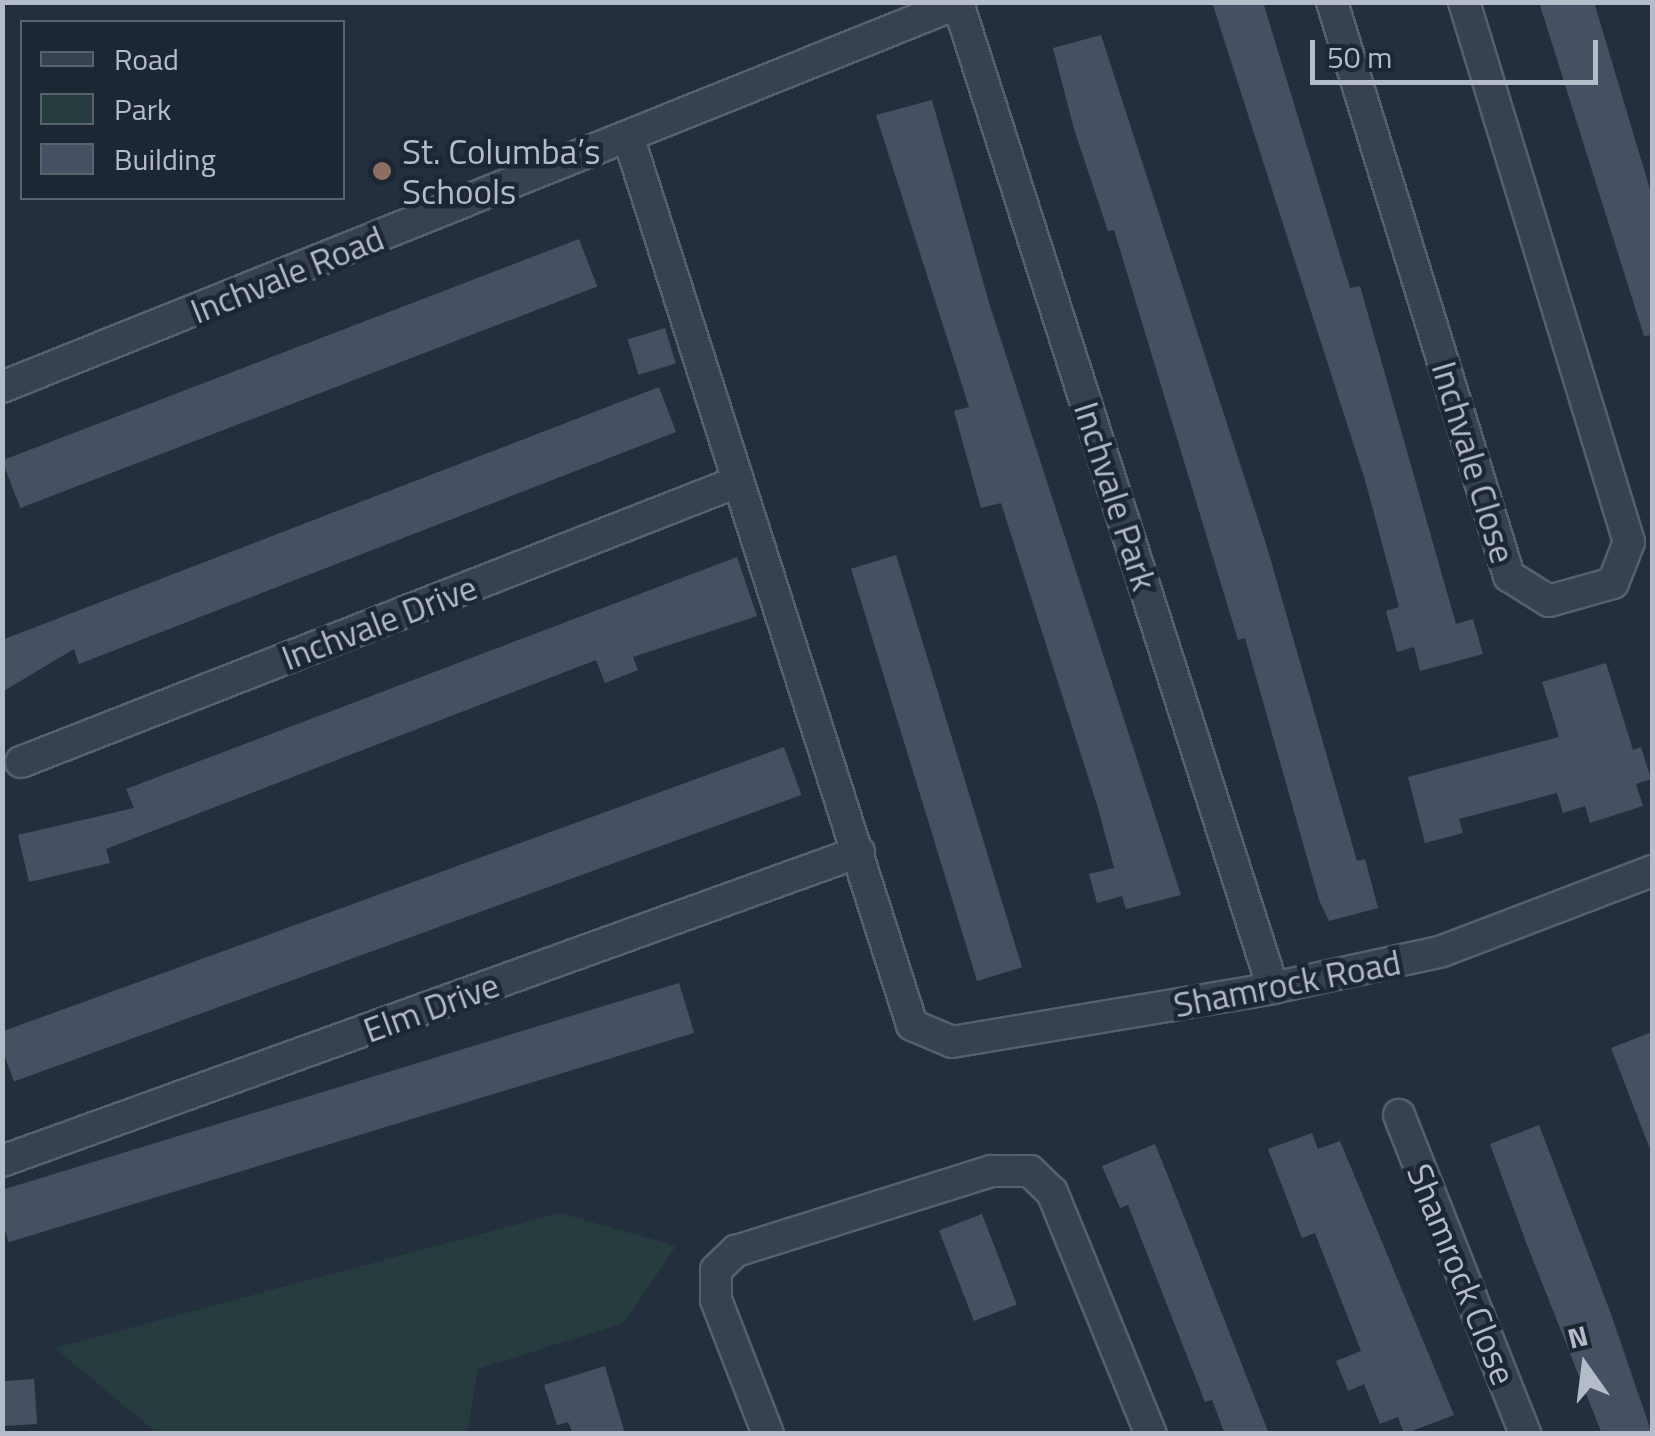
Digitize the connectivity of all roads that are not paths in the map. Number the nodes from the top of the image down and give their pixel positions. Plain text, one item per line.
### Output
1 (1332, 2) edge
2 (1464, 2) edge
3 (959, 3) edge
4 (628, 136) junction
5 (2, 386) edge
6 (737, 482) junction
7 (21, 762) dead end
8 (858, 852) junction
9 (1652, 871) edge
10 (1274, 988) junction
11 (1399, 1115) dead end
12 (2, 1161) edge
13 (768, 1434) edge
14 (1151, 1434) edge
15 (1526, 1434) edge

1 - 2 street, Inchvale Close
3 - 4 street, Inchvale Road
3 - 10 street, Inchvale Park
4 - 5 street, Inchvale Road
4 - 6 street
6 - 7 street, Inchvale Drive
6 - 8 street
8 - 10 street, Shamrock Road
8 - 12 street, Elm Drive
9 - 10 street, Shamrock Road
11 - 15 street, Shamrock Close
13 - 14 street

